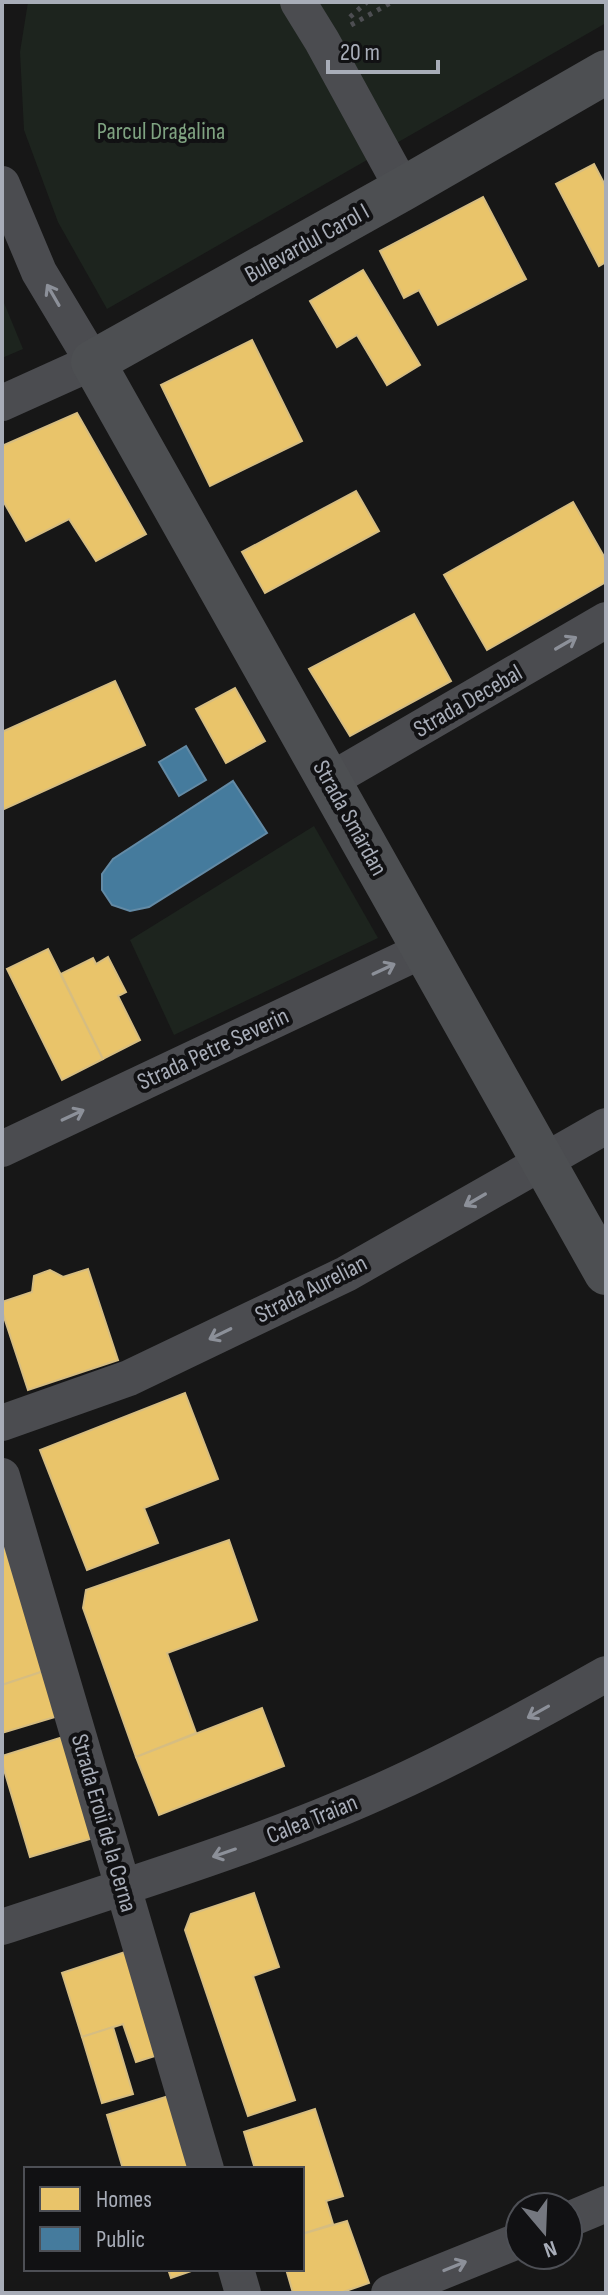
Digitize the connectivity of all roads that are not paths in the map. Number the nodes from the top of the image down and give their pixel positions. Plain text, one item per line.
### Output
1 (298, 2) edge
2 (606, 72) edge
3 (2, 184) edge
4 (403, 189) junction
5 (93, 362) junction
6 (2, 403) edge
7 (606, 620) edge
8 (329, 781) junction
9 (423, 950) junction
10 (606, 1126) edge
11 (2, 1149) edge
12 (543, 1162) junction
13 (606, 1273) edge
14 (2, 1423) edge
15 (2, 1476) edge
16 (606, 1674) edge
17 (123, 1887) junction
18 (2, 1927) edge
19 (205, 2167) edge
20 (606, 2204) edge
21 (584, 2213) edge
22 (504, 2246) edge
23 (237, 2271) edge
24 (243, 2293) edge
25 (389, 2293) edge

1 - 4 street
2 - 4 main road, Bulevardul Carol I
5 -> 3 street
4 - 5 main road, Bulevardul Carol I
5 - 6 street, Bulevardul Carol I
5 - 8 main road, Strada Smârdan
8 -> 7 street, Strada Decebal
8 - 9 main road, Strada Smârdan
11 -> 9 street, Strada Petre Severin
9 - 12 main road, Strada Smârdan
10 - 12 street, Strada Aurelian
12 - 13 main road, Strada Smârdan
12 -> 14 street, Strada Aurelian
15 - 17 street, Strada Eroii de la Cerna
16 -> 17 street, Calea Traian
17 - 18 street, Calea Traian
17 - 19 street, Strada Eroii de la Cerna
20 - 21 street
25 -> 22 street
23 - 24 street

